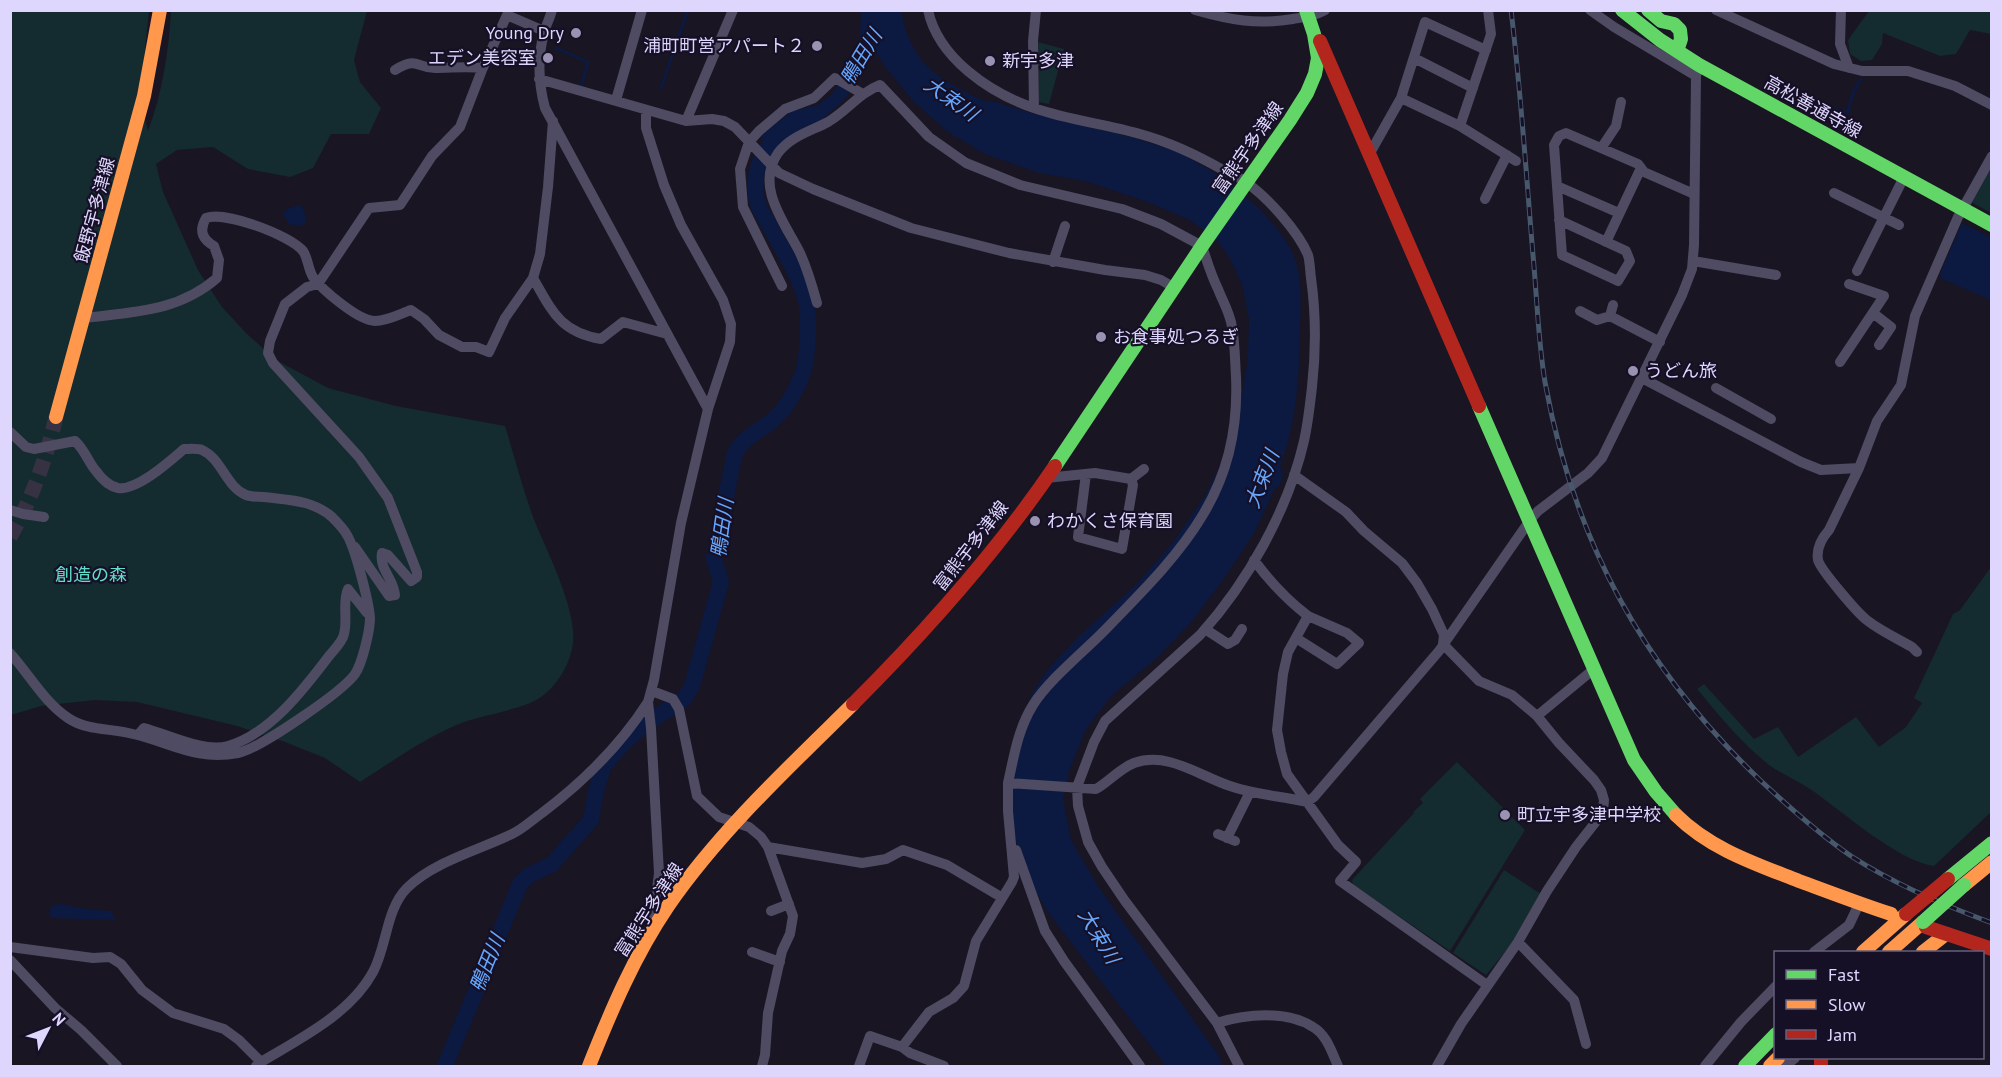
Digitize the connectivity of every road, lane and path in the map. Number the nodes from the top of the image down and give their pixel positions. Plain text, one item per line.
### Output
1 (160, 10) edge
2 (552, 10) edge
3 (642, 10) edge
4 (733, 10) edge
5 (928, 10) edge
6 (1195, 10) edge
7 (1325, 10) edge
8 (1488, 10) edge
9 (1590, 10) edge
10 (1622, 10) edge
11 (1648, 10) edge
12 (1716, 10) edge
13 (1841, 10) edge
14 (1035, 11) edge
15 (502, 13) edge
16 (1307, 14) edge
17 (544, 31) junction
18 (1486, 50) junction
19 (1677, 51) junction
20 (1414, 58) junction
21 (483, 68) junction
22 (1849, 68) junction
23 (395, 70) dead end
24 (1697, 71) junction
25 (539, 79) junction
26 (1473, 87) junction
27 (862, 94) junction
28 (1401, 99) junction
29 (616, 100) junction
30 (1992, 105) edge
31 (1034, 108) junction
32 (646, 110) junction
33 (1623, 110) dead end
34 (553, 121) junction
35 (686, 121) junction
36 (1460, 126) junction
37 (749, 141) junction
38 (1602, 147) junction
39 (1370, 153) junction
40 (1992, 156) edge
41 (773, 165) junction
42 (1641, 168) junction
43 (1904, 177) junction
44 (1245, 185) junction
45 (1557, 186) junction
46 (1834, 193) dead end
47 (1694, 195) junction
48 (1485, 199) dead end
49 (1962, 209) junction
50 (1619, 213) junction
51 (1884, 218) junction
52 (1560, 220) junction
53 (1899, 225) dead end
54 (1992, 225) edge
55 (1065, 226) dead end
56 (1606, 242) junction
57 (1202, 245) junction
58 (1693, 261) junction
59 (1053, 262) junction
60 (1857, 271) dead end
61 (1776, 275) dead end
62 (533, 278) junction
63 (318, 284) junction
64 (1849, 284) dead end
65 (782, 286) dead end
66 (1175, 288) junction
67 (817, 303) dead end
68 (1580, 311) dead end
69 (1873, 313) junction
70 (84, 318) junction
71 (667, 334) junction
72 (1660, 342) junction
73 (1879, 345) dead end
74 (1840, 362) dead end
75 (1642, 378) junction
76 (1716, 388) dead end
77 (708, 409) junction
78 (56, 417) tunnel mouth
79 (1771, 419) dead end
80 (10, 432) edge
81 (1859, 468) junction
82 (1144, 469) dead end
83 (1086, 474) junction
84 (1294, 475) junction
85 (1046, 478) junction
86 (1131, 479) junction
87 (10, 510) edge
88 (44, 517) dead end
89 (1530, 520) junction
90 (347, 535) junction
91 (1254, 560) junction
92 (1308, 615) junction
93 (369, 616) junction
94 (1205, 629) junction
95 (1242, 629) dead end
96 (1296, 638) junction
97 (1443, 644) junction
98 (1917, 652) dead end
99 (10, 653) edge
100 (1594, 669) junction
101 (652, 691) junction
102 (648, 702) junction
103 (1537, 716) junction
104 (138, 735) junction
105 (1009, 782) junction
106 (1074, 787) junction
107 (1250, 792) junction
108 (1307, 802) junction
109 (735, 823) junction
110 (1012, 838) junction
111 (1227, 838) dead end
112 (1992, 843) edge
113 (768, 847) junction
114 (1992, 862) edge
115 (1001, 897) junction
116 (789, 904) junction
117 (1859, 904) junction
118 (771, 911) dead end
119 (1891, 914) dead end
120 (1924, 924) junction
121 (654, 929) junction
122 (1946, 934) junction
123 (1518, 942) junction
124 (10, 946) edge
125 (1992, 950) edge
126 (1815, 951) edge
127 (1864, 951) edge
128 (1890, 951) edge
129 (1924, 951) edge
130 (752, 952) dead end
131 (10, 960) edge
132 (780, 962) junction
133 (1487, 985) junction
134 (1774, 988) edge
135 (1217, 1023) junction
136 (1774, 1036) edge
137 (1586, 1044) dead end
138 (902, 1047) junction
139 (259, 1064) edge
140 (117, 1066) edge
141 (589, 1066) edge
142 (762, 1066) edge
143 (859, 1066) edge
144 (944, 1066) edge
145 (1140, 1066) edge
146 (1239, 1066) edge
147 (1338, 1066) edge
148 (1437, 1066) edge
149 (1705, 1066) edge
150 (1745, 1066) edge

1 - 70 main road, 飯野宇多津線
2 - 17 street
3 - 29 street
4 - 35 street
5 - 31 street
6 - 16 street
7 - 16 street
8 - 18 street
9 - 24 street
10 - 19 main road, 高松善通寺線
11 - 19 main road
12 - 22 street
13 - 22 street
14 - 31 street
15 - 17 street
15 - 21 street
16 - 39 main road
16 - 44 main road, 富熊宇多津線
17 - 25 street
18 - 20 street
18 - 26 street
19 - 24 main road, 高松善通寺線
20 - 26 street
20 - 28 street
21 - 23 street
21 - 63 street
22 - 30 street
24 - 43 main road, 高松善通寺線
24 - 47 street
25 - 29 street
25 - 34 street
26 - 36 street
27 - 37 street
27 - 41 street
27 - 57 street
28 - 36 street
28 - 39 street
29 - 32 street
31 - 44 street
32 - 35 street
32 - 77 street
33 - 38 street
34 - 62 street
34 - 71 street
35 - 37 street
36 - 48 street
37 - 41 street
37 - 65 street
38 - 42 street
38 - 45 street
39 - 89 main road
40 - 49 street
41 - 59 street
41 - 67 street
42 - 47 street
42 - 50 street
43 - 49 main road, 高松善通寺線
43 - 51 street
44 - 57 main road, 富熊宇多津線
44 - 84 street
45 - 50 street
45 - 52 street
46 - 51 street
47 - 58 street
49 - 54 main road, 高松善通寺線
49 - 81 street
50 - 56 street
51 - 53 street
51 - 60 street
52 - 56 street
52 - 56 street
55 - 59 street
57 - 66 main road, 富熊宇多津線
57 - 105 street
58 - 61 street
58 - 72 street
59 - 66 street
62 - 63 street
62 - 71 street
63 - 70 street
63 - 90 street
64 - 69 street
66 - 85 main road, 富熊宇多津線
68 - 72 street
69 - 73 street
69 - 74 street
70 - 78 main road, 飯野宇多津線
71 - 77 street
72 - 75 street
75 - 81 street
75 - 89 street
76 - 79 street
77 - 101 street
80 - 90 street
81 - 98 street
82 - 86 street
83 - 85 street
83 - 86 street
83 - 86 street
84 - 91 street
84 - 97 street
85 - 109 main road, 富熊宇多津線
87 - 88 street
89 - 97 street
89 - 100 main road
90 - 93 street
91 - 92 street
91 - 94 street
92 - 96 street
92 - 96 street
93 - 104 street
93 - 104 street
94 - 95 street
94 - 106 street
96 - 108 street
97 - 103 street
97 - 108 street
99 - 104 street
100 - 103 street
100 - 117 main road
101 - 102 street
101 - 109 street
102 - 121 street
102 - 139 street
103 - 123 street
105 - 106 street
105 - 110 street
106 - 107 street
106 - 135 street
107 - 108 street
107 - 111 street
108 - 133 street
109 - 113 street
109 - 121 main road, 富熊宇多津線
110 - 115 street
110 - 145 street
112 - 127 main road, bridge
113 - 115 street
113 - 116 street
114 - 120 main road, bridge
115 - 138 street
116 - 118 street
116 - 132 street
117 - 119 main road
117 - 126 street
120 - 122 main road
120 - 128 main road
121 - 141 main road, 富熊宇多津線
122 - 125 main road
122 - 129 main road
123 - 133 street
123 - 137 street
124 - 139 street
130 - 132 street
131 - 140 street
132 - 142 street
133 - 148 street
134 - 149 street
135 - 146 street
135 - 147 street
136 - 150 main road
138 - 143 street
138 - 144 street

